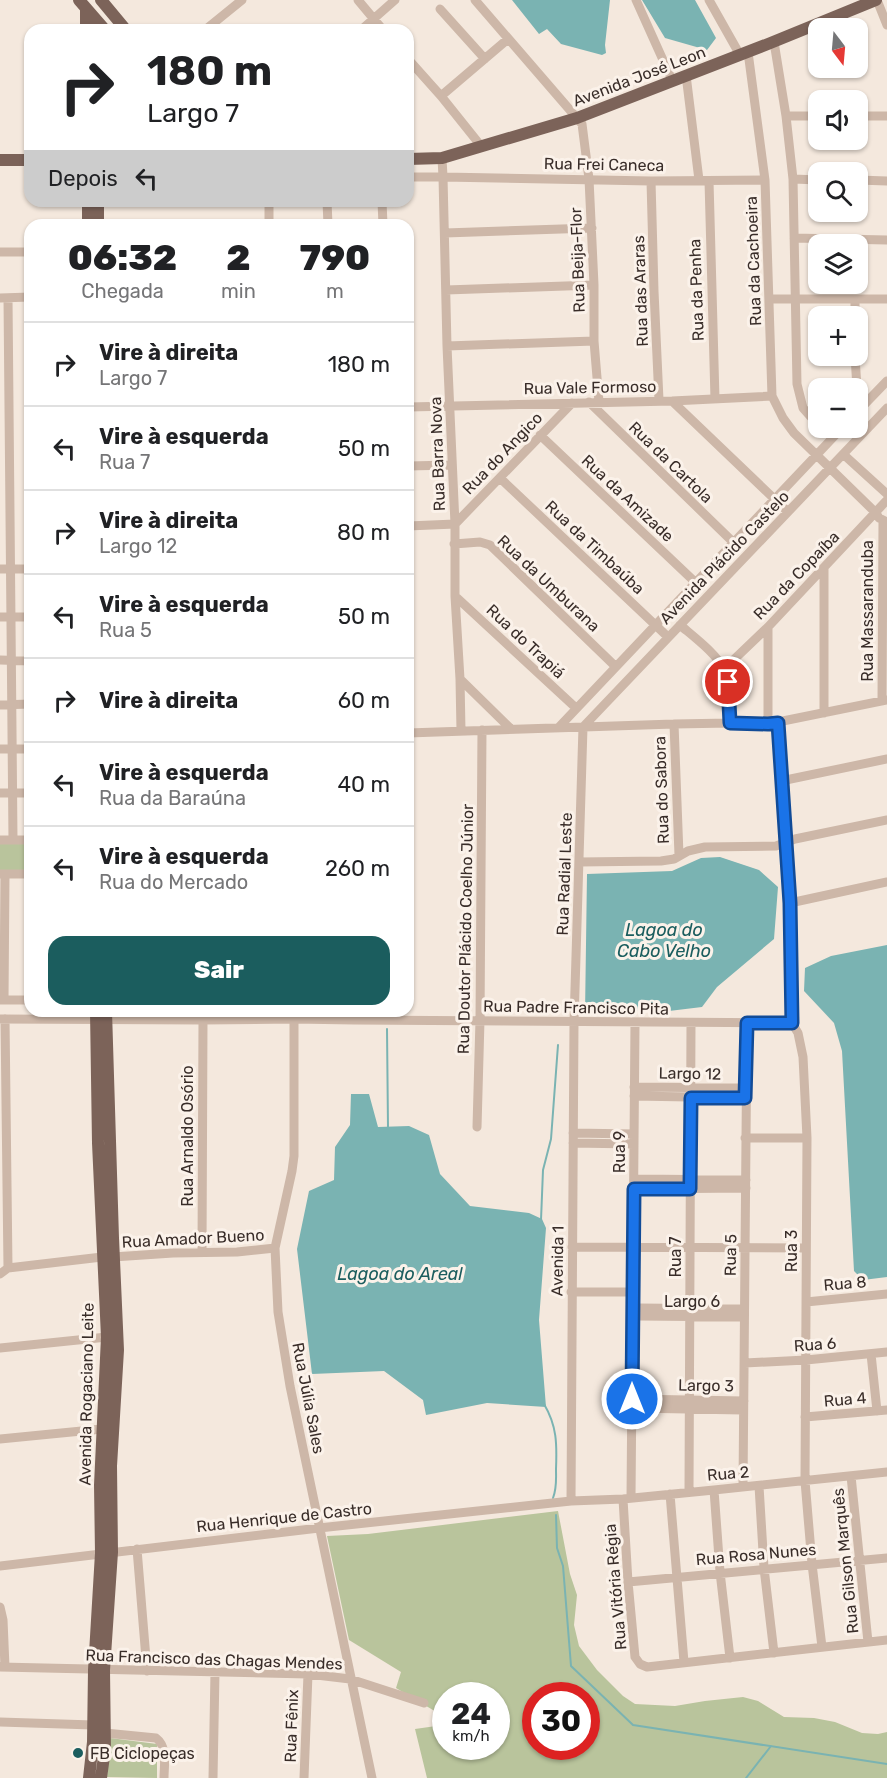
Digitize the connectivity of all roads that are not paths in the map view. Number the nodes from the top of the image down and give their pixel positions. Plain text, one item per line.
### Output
1 (99, 0) edge
2 (242, 0) edge
3 (357, 0) edge
4 (395, 0) edge
5 (475, 0) edge
6 (636, 0) edge
7 (709, 0) edge
8 (876, 0) edge
9 (83, 4) edge
10 (850, 4) edge
11 (440, 9) dead end
12 (374, 19) junction
13 (85, 24) edge
14 (98, 24) edge
15 (100, 24) edge
16 (121, 24) edge
17 (213, 24) edge
18 (368, 24) edge
19 (378, 24) edge
20 (887, 25) edge
21 (508, 39) junction
22 (771, 43) junction
23 (748, 52) junction
24 (485, 60) junction
25 (414, 66) edge
26 (686, 75) junction
27 (672, 80) junction
28 (441, 96) junction
29 (786, 116) junction
30 (808, 116) edge
31 (868, 116) edge
32 (887, 116) edge
33 (577, 118) junction
34 (481, 146) junction
35 (442, 158) junction
36 (414, 159) edge
37 (0, 160) edge
38 (24, 160) edge
39 (414, 177) edge
40 (443, 177) junction
41 (589, 179) junction
42 (793, 179) junction
43 (704, 180) junction
44 (765, 180) junction
45 (808, 180) edge
46 (868, 180) edge
47 (651, 181) junction
48 (887, 181) edge
49 (592, 228) junction
50 (445, 233) junction
51 (794, 238) junction
52 (887, 240) edge
53 (0, 252) edge
54 (24, 252) edge
55 (594, 285) junction
56 (446, 290) junction
57 (24, 297) edge
58 (4, 298) edge
59 (792, 298) junction
60 (771, 299) junction
61 (855, 299) junction
62 (887, 299) edge
63 (855, 306) edge
64 (594, 341) junction
65 (447, 346) junction
66 (887, 381) edge
67 (772, 396) junction
68 (715, 399) junction
69 (659, 400) junction
70 (868, 400) edge
71 (672, 401) junction
72 (594, 402) junction
73 (572, 403) junction
74 (450, 406) junction
75 (414, 407) edge
76 (887, 408) edge
77 (808, 414) edge
78 (540, 435) junction
79 (831, 440) edge
80 (818, 453) junction
81 (842, 455) junction
82 (452, 465) junction
83 (414, 466) edge
84 (831, 467) junction
85 (500, 478) junction
86 (887, 494) edge
87 (775, 500) junction
88 (887, 500) edge
89 (878, 510) junction
90 (788, 512) junction
91 (885, 522) edge
92 (455, 524) junction
93 (414, 526) edge
94 (733, 542) junction
95 (454, 544) junction
96 (824, 568) junction
97 (5, 569) edge
98 (24, 569) edge
99 (695, 582) junction
100 (455, 596) junction
101 (5, 617) edge
102 (24, 617) edge
103 (655, 624) junction
104 (680, 625) junction
105 (768, 627) junction
106 (668, 638) junction
107 (24, 660) edge
108 (5, 661) edge
109 (724, 669) junction
110 (612, 670) junction
111 (460, 680) junction
112 (622, 686) junction
113 (885, 701) edge
114 (0, 705) edge
115 (10, 705) junction
116 (24, 705) edge
117 (576, 708) junction
118 (824, 713) junction
119 (730, 723) junction
120 (674, 724) junction
121 (773, 724) junction
122 (559, 727) junction
123 (583, 727) junction
124 (511, 729) junction
125 (482, 730) junction
126 (461, 731) junction
127 (414, 733) edge
128 (0, 749) edge
129 (11, 749) junction
130 (24, 749) edge
131 (887, 759) edge
132 (781, 782) junction
133 (0, 793) edge
134 (12, 793) junction
135 (24, 793) edge
136 (887, 820) edge
137 (0, 840) edge
138 (12, 840) junction
139 (24, 840) edge
140 (786, 843) junction
141 (679, 855) junction
142 (579, 861) junction
143 (2, 874) edge
144 (24, 874) edge
145 (887, 882) edge
146 (790, 903) junction
147 (2, 1000) edge
148 (24, 1000) edge
149 (36, 1017) edge
150 (101, 1017) edge
151 (201, 1017) edge
152 (232, 1017) edge
153 (356, 1017) edge
154 (410, 1017) edge
155 (3, 1018) edge
156 (294, 1019) junction
157 (480, 1020) junction
158 (574, 1022) junction
159 (635, 1023) junction
160 (691, 1023) junction
161 (747, 1023) junction
162 (792, 1023) junction
163 (634, 1092) junction
164 (691, 1093) junction
165 (745, 1093) junction
166 (477, 1128) dead end
167 (573, 1138) junction
168 (745, 1138) junction
169 (807, 1138) junction
170 (634, 1139) junction
171 (634, 1184) junction
172 (746, 1184) junction
173 (690, 1185) junction
174 (572, 1247) junction
175 (275, 1248) junction
176 (633, 1248) junction
177 (690, 1248) junction
178 (806, 1248) junction
179 (745, 1249) junction
180 (202, 1252) junction
181 (108, 1257) junction
182 (4, 1271) edge
183 (572, 1292) junction
184 (633, 1292) junction
185 (887, 1294) edge
186 (806, 1302) junction
187 (633, 1312) junction
188 (689, 1312) junction
189 (744, 1313) junction
190 (107, 1337) junction
191 (0, 1348) edge
192 (887, 1352) edge
193 (871, 1354) junction
194 (806, 1360) junction
195 (745, 1363) junction
196 (632, 1403) junction
197 (688, 1405) junction
198 (743, 1405) junction
199 (882, 1410) edge
200 (805, 1417) junction
201 (102, 1428) junction
202 (0, 1439) edge
203 (887, 1472) edge
204 (851, 1476) junction
205 (805, 1481) junction
206 (759, 1486) junction
207 (743, 1487) junction
208 (714, 1490) junction
209 (689, 1492) junction
210 (670, 1494) junction
211 (627, 1498) junction
212 (571, 1501) junction
213 (319, 1528) junction
214 (137, 1549) junction
215 (107, 1552) junction
216 (887, 1558) edge
217 (861, 1560) junction
218 (812, 1564) junction
219 (0, 1566) edge
220 (764, 1568) junction
221 (720, 1572) junction
222 (676, 1577) junction
223 (628, 1582) junction
224 (0, 1607) edge
225 (887, 1640) edge
226 (868, 1642) junction
227 (822, 1647) junction
228 (774, 1653) junction
229 (730, 1658) junction
230 (684, 1662) junction
231 (2, 1667) edge
232 (99, 1670) junction
233 (147, 1671) junction
234 (215, 1672) junction
235 (308, 1674) junction
236 (350, 1679) junction
237 (424, 1703) dead end
238 (0, 1722) edge
239 (93, 1725) junction
240 (105, 1733) junction
241 (89, 1778) edge
242 (101, 1778) edge
243 (164, 1778) edge
244 (213, 1778) edge
245 (304, 1778) edge
246 (372, 1778) edge

1 - 15 main road
1 - 16 main road
2 - 17 street
3 - 12 street
4 - 12 street
5 - 21 street
6 - 27 street
7 - 23 street
8 - 10 main road, Avenida José Leon
8 - 20 street
9 - 13 main road
9 - 14 main road
10 - 22 main road, Avenida José Leon
11 - 24 street
12 - 18 street
12 - 19 street
21 - 24 street
21 - 33 street
22 - 23 main road, Avenida José Leon
22 - 29 street
23 - 26 main road, Avenida José Leon
23 - 44 street, Rua da Cachoeira
24 - 28 street
25 - 28 street
26 - 27 main road, Avenida José Leon
26 - 43 street, Rua da Penha
27 - 33 main road, Avenida José Leon
28 - 34 street
29 - 30 street
29 - 42 street
31 - 32 street
33 - 34 main road, Avenida José Leon
33 - 41 street, Rua Beija-Flor
34 - 35 main road, Avenida José Leon
35 - 36 main road, Avenida José Leon
35 - 40 street
37 - 38 main road
39 - 40 street, Rua Frei Caneca
40 - 41 street, Rua Frei Caneca
40 - 50 street, Rua Barra Nova
41 - 47 street, Rua Frei Caneca
41 - 49 street, Rua Beija-Flor
42 - 45 street
42 - 51 street
43 - 44 street, Rua Frei Caneca
43 - 47 street, Rua Frei Caneca
43 - 68 street, Rua da Penha
44 - 60 street, Rua da Cachoeira
46 - 48 street
47 - 69 street, Rua das Araras
49 - 50 street
49 - 55 street, Rua Beija-Flor
50 - 56 street, Rua Barra Nova
51 - 52 street
51 - 59 street
53 - 54 street
55 - 56 street
55 - 64 street, Rua Beija-Flor
56 - 65 street, Rua Barra Nova
57 - 58 street
58 - 97 street
59 - 60 street
59 - 61 street
59 - 77 street
60 - 67 street, Rua da Cachoeira
61 - 62 street
61 - 63 street
64 - 65 street
64 - 72 street, Rua Beija-Flor
65 - 74 street, Rua Barra Nova
66 - 70 street
67 - 68 street, Rua Vale Formoso
67 - 80 street, Rua da Cachoeira
68 - 71 street, Rua Vale Formoso
69 - 71 street, Rua Vale Formoso
69 - 72 street, Rua Vale Formoso
71 - 87 street
72 - 73 street, Rua Vale Formoso
72 - 94 street, Rua da Cartola
73 - 74 street, Rua Vale Formoso
73 - 78 street, Rua do Angico
74 - 75 street, Rua Vale Formoso
74 - 82 street, Rua Barra Nova
76 - 81 street, Avenida Plácido Castelo
78 - 85 street, Rua do Angico
78 - 99 street, Rua da Amizade
79 - 80 street, Avenida Plácido Castelo
80 - 84 street, Rua da Cachoeira
80 - 87 street, Avenida Plácido Castelo
81 - 84 street, Avenida Plácido Castelo
81 - 86 street
82 - 83 street
82 - 92 street, Rua Barra Nova
84 - 89 street, Rua da Cachoeira
84 - 90 street, Avenida Plácido Castelo
85 - 92 street, Rua do Angico
85 - 103 street, Rua da Timbaúba
87 - 90 street
87 - 94 street, Avenida Plácido Castelo
88 - 89 street, Rua da Copaíba
89 - 91 street, Rua da Cachoeira
89 - 96 street, Rua da Copaíba
90 - 104 street, Avenida Plácido Castelo
91 - 113 street, Rua Massaranduba
92 - 93 street
92 - 95 street, Rua Barra Nova
94 - 99 street, Avenida Plácido Castelo
95 - 100 street, Rua Barra Nova
95 - 110 street, Rua da Umburana
96 - 105 street, Rua da Copaíba
96 - 118 street
97 - 98 street
97 - 101 street
99 - 103 street, Avenida Plácido Castelo
100 - 111 street, Rua Barra Nova
100 - 117 street, Rua do Trapiá
101 - 102 street
101 - 108 street
103 - 106 street, Rua da Timbaúba
103 - 110 street, Avenida Plácido Castelo
104 - 106 street, Avenida Plácido Castelo
104 - 109 street
105 - 109 street, Rua da Copaíba
105 - 121 street, Rua 3
106 - 112 street, Avenida Plácido Castelo
107 - 108 street
108 - 115 street
109 - 119 street
110 - 112 street, Rua da Umburana
110 - 117 street, Avenida Plácido Castelo
111 - 124 street
111 - 126 street, Rua Barra Nova
112 - 123 street, Avenida Plácido Castelo
113 - 118 street
114 - 115 street
115 - 116 street
115 - 129 street
117 - 122 street, Avenida Plácido Castelo
118 - 121 street
119 - 120 street
119 - 121 street
120 - 123 street
120 - 141 street, Rua do Sabora
121 - 132 street, Rua 3
122 - 123 street
122 - 124 street
123 - 142 street, Rua Radial Leste
124 - 125 street
125 - 126 street
125 - 157 street, Rua Doutor Plácido Coelho Júnior
126 - 127 street
128 - 129 street
129 - 130 street
129 - 134 street
131 - 132 street
132 - 140 street, Rua 3
133 - 134 street
134 - 135 street
134 - 138 street
136 - 140 street
137 - 138 street
138 - 139 street
140 - 141 street
140 - 146 street, Rua 3
141 - 142 street
142 - 158 street, Rua Radial Leste
143 - 144 street
143 - 147 street
145 - 146 street
146 - 162 street, Rua 3
147 - 148 street
149 - 155 street, Rua Padre Francisco Pita
150 - 181 main road, Avenida Rogaciano Leite
151 - 180 street, Rua Arnaldo Osório
152 - 156 street, Rua Padre Francisco Pita
153 - 156 street, Rua Padre Francisco Pita
154 - 157 street, Rua Padre Francisco Pita
155 - 182 street
156 - 175 street, Rua Júlia Sales
157 - 158 street, Rua Padre Francisco Pita
157 - 166 street, Rua Doutor Plácido Coelho Júnior
158 - 159 street, Rua Padre Francisco Pita
158 - 167 street, Avenida 1
159 - 160 street, Rua Padre Francisco Pita
159 - 163 street, Rua 9
160 - 161 street, Rua Padre Francisco Pita
160 - 164 street, Rua 7
161 - 162 street, Rua Padre Francisco Pita
161 - 165 street, Rua 5
162 - 169 street, Rua 3
163 - 164 street, Largo 12
163 - 170 street, Rua 9
164 - 165 street, Largo 12
164 - 173 street, Rua 7
165 - 168 street, Rua 5
167 - 170 street
167 - 174 street, Avenida 1
168 - 169 street
168 - 172 street, Rua 5
169 - 178 street, Rua 3
170 - 171 street, Rua 9
171 - 173 street
171 - 176 street, Rua 9
172 - 173 street
172 - 179 street, Rua 5
173 - 177 street, Rua 7
174 - 176 street
174 - 183 street, Avenida 1
175 - 180 street, Rua Amador Bueno
175 - 213 street, Rua Júlia Sales
176 - 177 street
176 - 184 street, Rua 9
177 - 179 street
177 - 188 street, Rua 7
178 - 179 street
178 - 186 street, Rua 3
179 - 189 street, Rua 5
180 - 181 street, Rua Amador Bueno
181 - 182 street, Rua Amador Bueno
181 - 190 main road, Avenida Rogaciano Leite
181 - 215 main road, Avenida Rogaciano Leite
183 - 184 street
183 - 212 street, Avenida 1
184 - 187 street, Rua 9
185 - 186 street, Rua 8
186 - 194 street, Rua 3
187 - 188 street, Largo 6
187 - 196 street, Rua 9
188 - 189 street, Largo 6
188 - 197 street, Rua 7
189 - 195 street, Rua 5
190 - 191 street
190 - 201 main road, Avenida Rogaciano Leite
192 - 193 street, Rua 6
193 - 194 street, Rua 6
193 - 199 street
194 - 195 street, Rua 6
194 - 200 street, Rua 3
195 - 198 street, Rua 5
196 - 197 street, Largo 3
196 - 211 street, Rua 9
197 - 198 street, Largo 3
197 - 209 street, Rua 7
198 - 207 street, Rua 5
199 - 200 street, Rua 4
200 - 205 street, Rua 3
201 - 202 street
201 - 215 main road, Avenida Rogaciano Leite
203 - 204 street, Rua 2
204 - 205 street, Rua 2
204 - 217 street, Rua Gilson Marquês
205 - 206 street, Rua 2
205 - 218 street, Rua 3
206 - 207 street, Rua 2
206 - 220 street
207 - 208 street, Rua 2
208 - 209 street, Rua 2
208 - 221 street
209 - 210 street, Rua 2
210 - 211 street, Rua 2
210 - 222 street
211 - 212 street, Rua 2
211 - 223 street, Rua Vitória Régia
212 - 213 street, Rua Henrique de Castro
213 - 214 street, Rua Henrique de Castro
213 - 236 street, Rua Júlia Sales
214 - 215 street, Rua Henrique de Castro
214 - 233 street
215 - 219 street, Rua Henrique de Castro
215 - 232 main road, Avenida Rogaciano Leite
216 - 217 street, Rua Rosa Nunes
217 - 218 street, Rua Rosa Nunes
217 - 226 street, Rua Gilson Marquês
218 - 220 street, Rua Rosa Nunes
218 - 227 street, Rua 3
220 - 221 street, Rua Rosa Nunes
220 - 228 street
221 - 222 street, Rua Rosa Nunes
221 - 229 street
222 - 223 street, Rua Rosa Nunes
222 - 230 street
223 - 230 street, Rua Vitória Régia
224 - 231 street
225 - 226 street
226 - 227 street
227 - 228 street
228 - 229 street
229 - 230 street
231 - 232 street, Rua Francisco das Chagas Mendes
232 - 233 street, Rua Francisco das Chagas Mendes
232 - 239 main road, Avenida Rogaciano Leite
232 - 240 main road, Avenida Rogaciano Leite
233 - 234 street, Rua Francisco das Chagas Mendes
234 - 235 street, Rua Francisco das Chagas Mendes
234 - 244 street
235 - 236 street, Rua Francisco das Chagas Mendes
235 - 245 street, Rua Fênix
236 - 237 street, Rua Francisco das Chagas Mendes
236 - 246 street, Rua Júlia Sales
238 - 239 street
239 - 241 main road, Avenida Rogaciano Leite
240 - 242 main road, Avenida Rogaciano Leite
240 - 243 street

